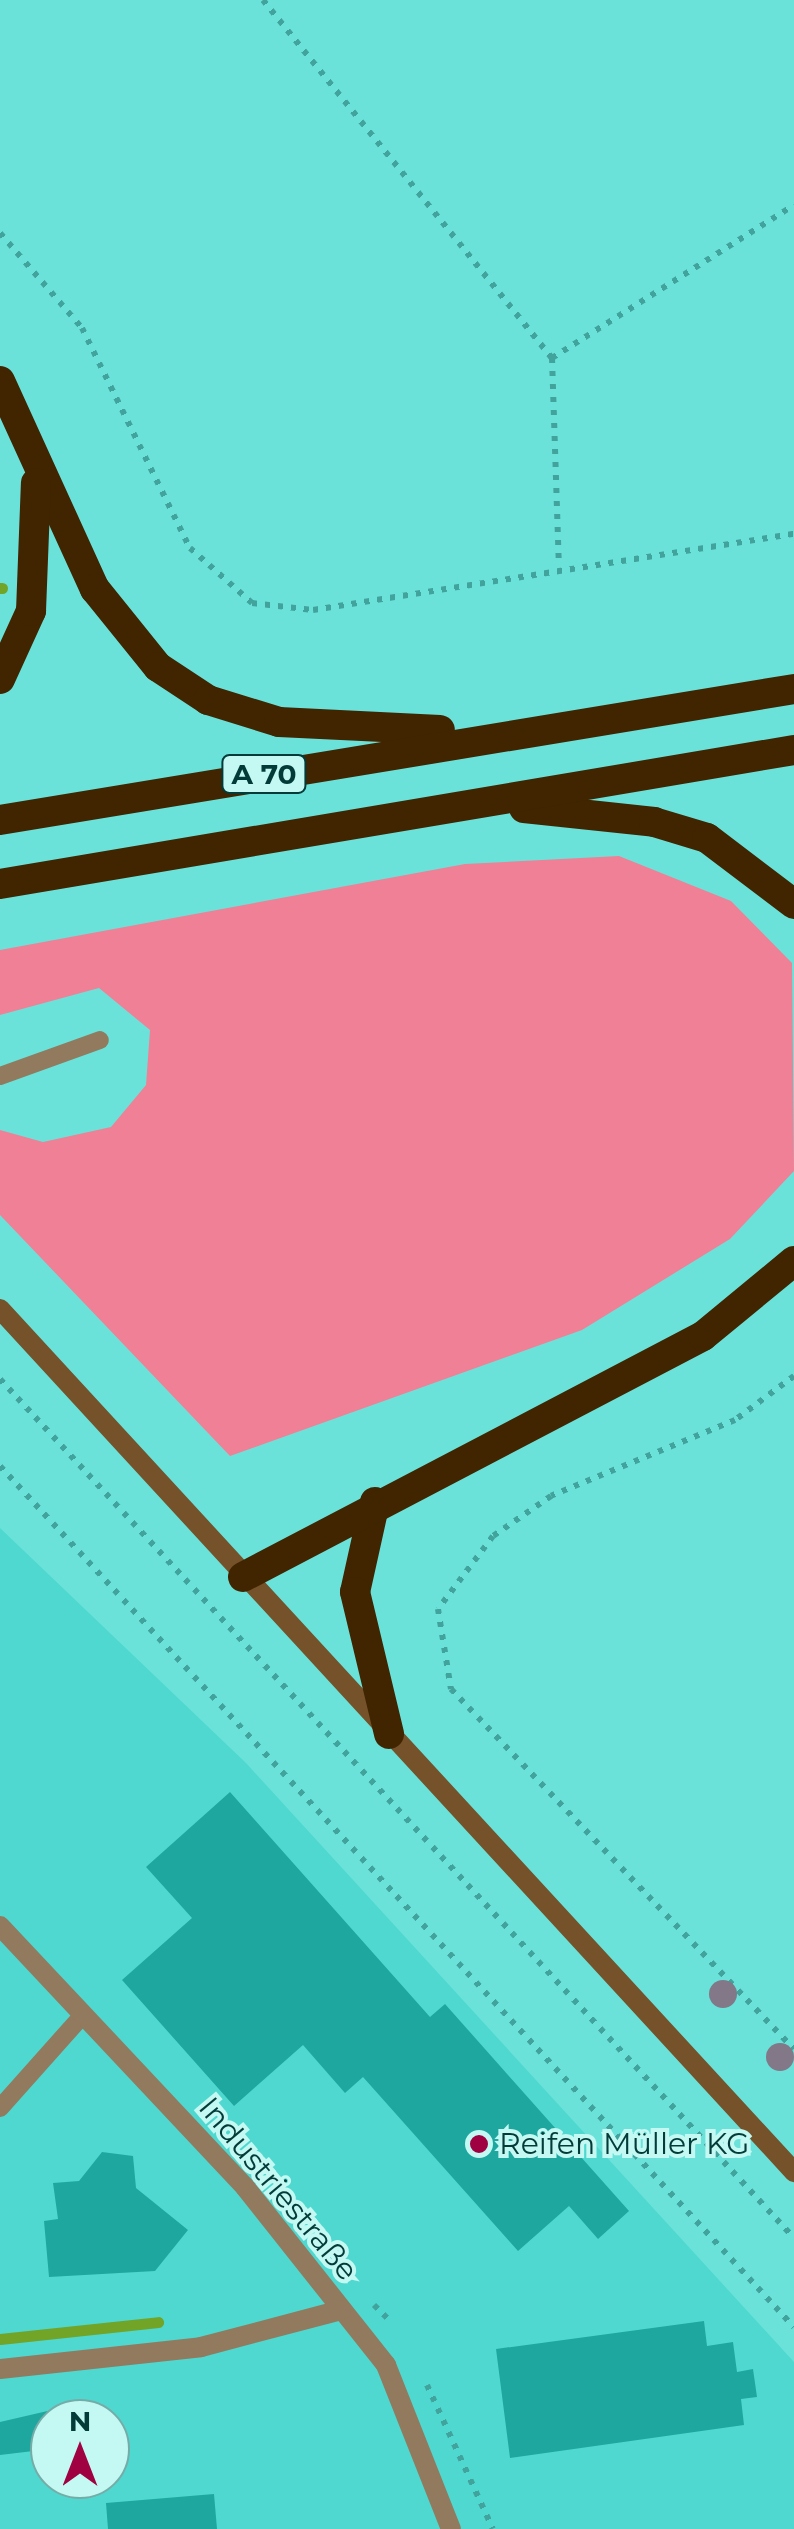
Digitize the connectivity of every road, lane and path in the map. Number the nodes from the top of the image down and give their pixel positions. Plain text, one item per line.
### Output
1 (263, 0) edge
2 (794, 205) edge
3 (0, 233) edge
4 (552, 358) junction
5 (0, 382) edge
6 (36, 475) junction
7 (794, 534) edge
8 (559, 566) junction
9 (0, 679) edge
10 (794, 689) edge
11 (528, 731) junction
12 (794, 750) edge
13 (471, 805) junction
14 (0, 820) edge
15 (0, 884) edge
16 (794, 904) edge
17 (100, 1040) dead end
18 (0, 1076) edge
19 (794, 1261) edge
20 (0, 1309) edge
21 (794, 1376) edge
22 (0, 1379) edge
23 (0, 1466) edge
24 (375, 1502) junction
25 (243, 1578) junction
26 (390, 1734) junction
27 (0, 1926) edge
28 (82, 2016) junction
29 (794, 2049) edge
30 (0, 2108) edge
31 (794, 2172) edge
32 (794, 2238) edge
33 (341, 2310) junction
34 (794, 2328) edge
35 (0, 2368) edge
36 (451, 2529) edge

1 - 4 path
2 - 4 path
3 - 8 path
4 - 8 path
5 - 6 highway
6 - 9 highway
6 - 11 highway
7 - 8 path
10 - 11 highway, A 70
11 - 14 highway, A 70
12 - 13 highway, A 70
13 - 15 highway, A 70
13 - 16 highway
17 - 18 lane
19 - 24 highway
20 - 25 main road
21 - 29 path
22 - 32 path
23 - 34 path
24 - 25 highway
24 - 26 highway
25 - 26 main road
26 - 31 main road
27 - 28 street, Industriestraße
28 - 30 lane
28 - 33 street, Industriestraße
33 - 35 street
33 - 36 street, Industriestraße

